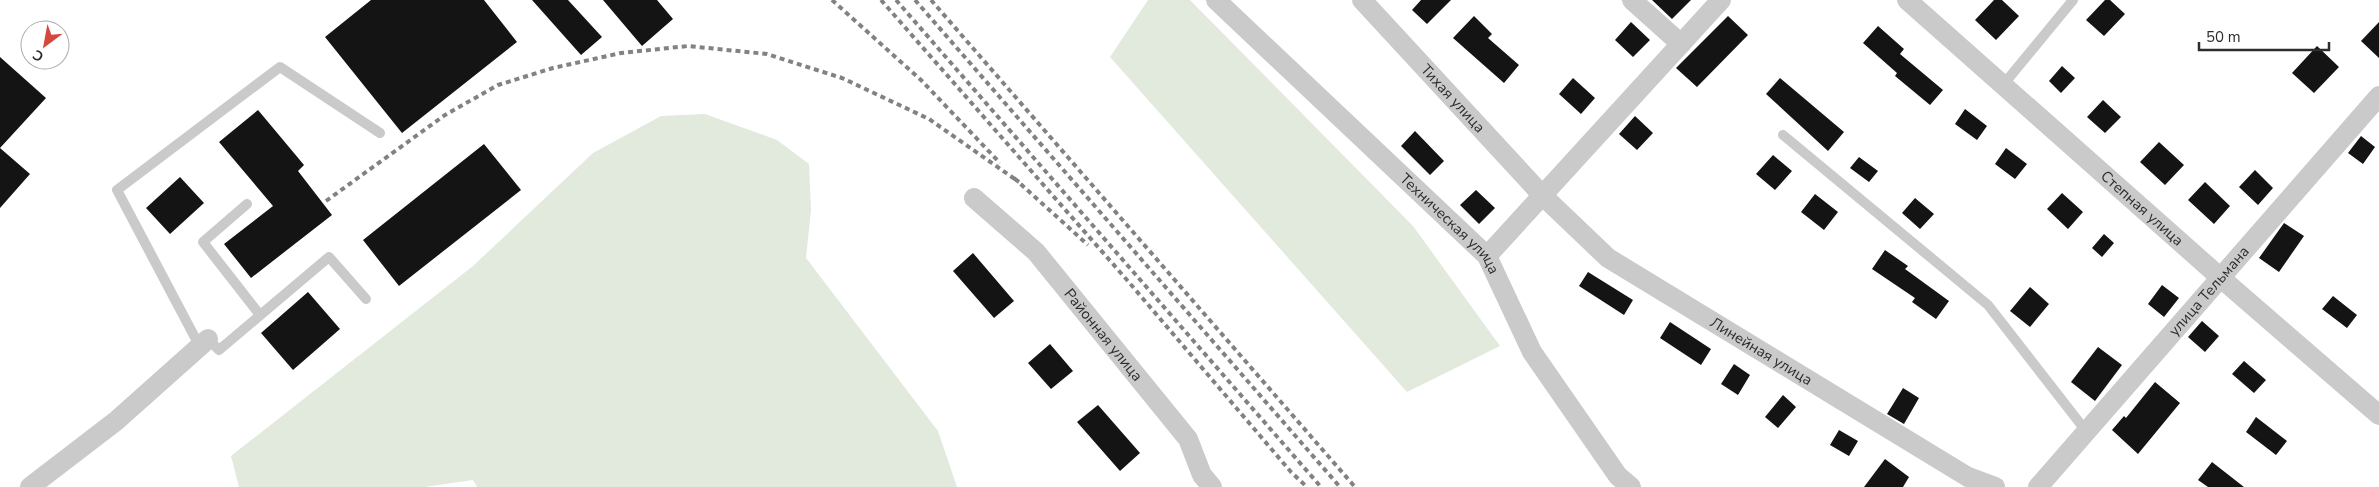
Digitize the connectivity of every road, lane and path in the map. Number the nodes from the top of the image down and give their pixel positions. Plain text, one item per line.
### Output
1 (1216, 0) edge
2 (1362, 0) edge
3 (1632, 0) edge
4 (1721, 0) edge
5 (1907, 0) edge
6 (2073, 0) edge
7 (1681, 44) junction
8 (2003, 85) junction
9 (2379, 96) edge
10 (380, 133) dead end
11 (1783, 135) dead end
12 (1543, 196) junction
13 (974, 198) dead end
14 (246, 204) dead end
15 (1487, 256) junction
16 (2222, 279) junction
17 (366, 300) dead end
18 (260, 315) junction
19 (204, 343) junction
20 (2379, 415) edge
21 (2086, 431) junction
22 (30, 487) edge
23 (1212, 487) edge
24 (1631, 487) edge
25 (1995, 487) edge
26 (2038, 487) edge

1 - 15 street, Техническая улица
2 - 12 street, Тихая улица
3 - 7 street
4 - 7 street
5 - 8 street, Степная улица
6 - 8 lane
7 - 12 street
8 - 16 street, Степная улица
9 - 16 street, улица Тельмана
10 - 19 lane
11 - 21 lane
12 - 15 street
12 - 25 street, Линейная улица
13 - 23 street, Районная улица
14 - 18 lane
15 - 24 street, Техническая улица
16 - 20 street, Степная улица
16 - 21 street, улица Тельмана
17 - 18 lane
18 - 19 lane
19 - 22 street
21 - 26 street, улица Тельмана

